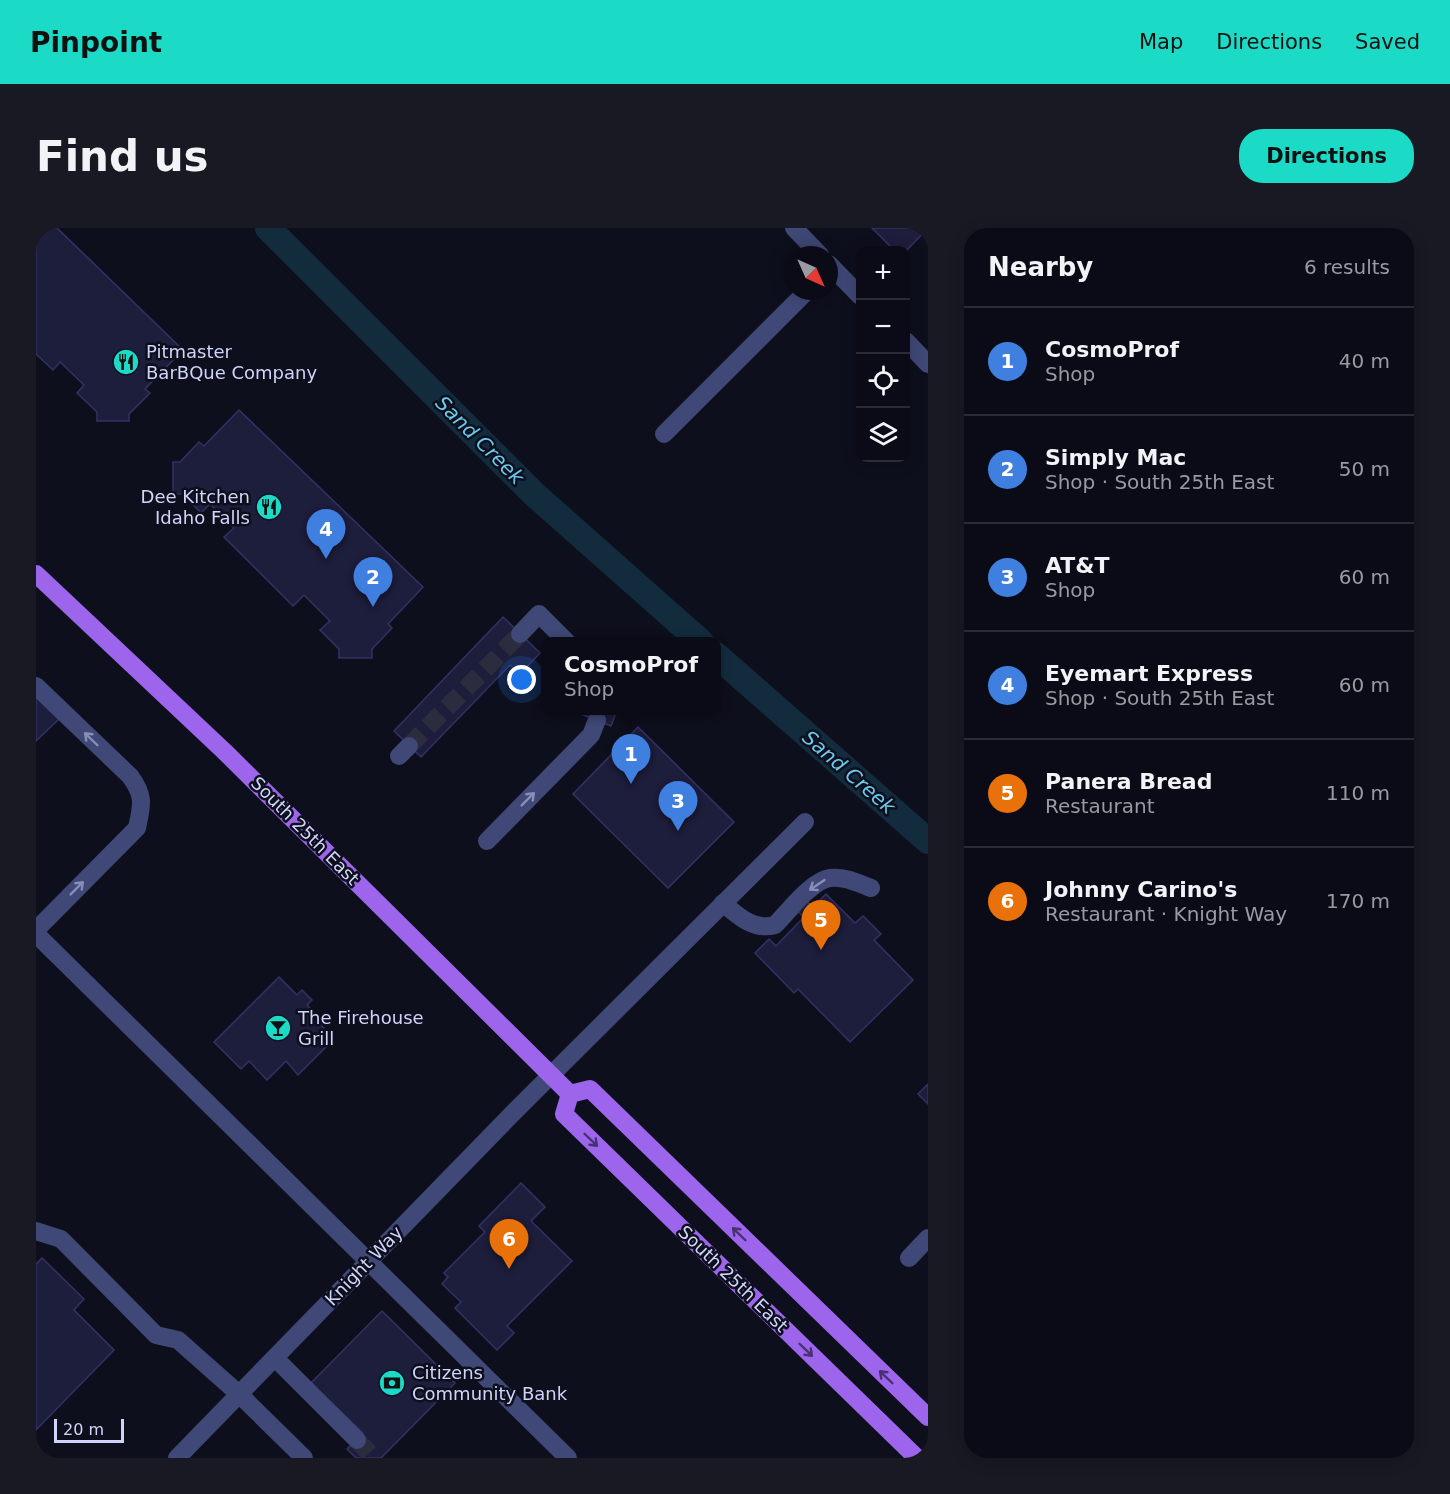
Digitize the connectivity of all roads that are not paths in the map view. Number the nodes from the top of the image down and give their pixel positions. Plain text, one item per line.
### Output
1 (794, 228) edge
2 (811, 246) edge
3 (838, 274) edge
4 (856, 291) edge
5 (798, 300) edge
6 (910, 345) edge
7 (928, 364) edge
8 (664, 434) dead end
9 (36, 573) edge
10 (520, 634) tunnel mouth
11 (562, 637) edge
12 (36, 686) edge
13 (597, 720) dead end
14 (805, 822) dead end
15 (487, 841) dead end
16 (871, 888) dead end
17 (723, 903) junction
18 (36, 932) edge
19 (552, 1076) junction
20 (570, 1094) junction
21 (36, 1231) edge
22 (928, 1238) edge
23 (909, 1258) dead end
24 (368, 1262) junction
25 (275, 1358) junction
26 (239, 1394) junction
27 (928, 1417) edge
28 (357, 1440) tunnel mouth
29 (177, 1458) edge
30 (304, 1458) edge
31 (568, 1458) edge
32 (917, 1458) edge

1 - 2 street
3 - 4 street
5 - 8 street
6 - 7 street
9 - 19 main road, South 25th East
10 - 11 street
18 -> 12 street
15 -> 13 street
14 - 17 street, Knight Way
16 -> 17 street
17 - 19 street, Knight Way
18 - 24 street
19 - 20 main road, South 25th East
19 - 24 street, Knight Way
27 -> 20 main road, South 25th East
20 -> 32 main road, South 25th East
21 - 26 street
22 - 23 street
24 - 25 street, Knight Way
24 - 31 street
25 - 26 street, Knight Way
25 - 28 street
26 - 29 street, Knight Way
26 - 30 street

